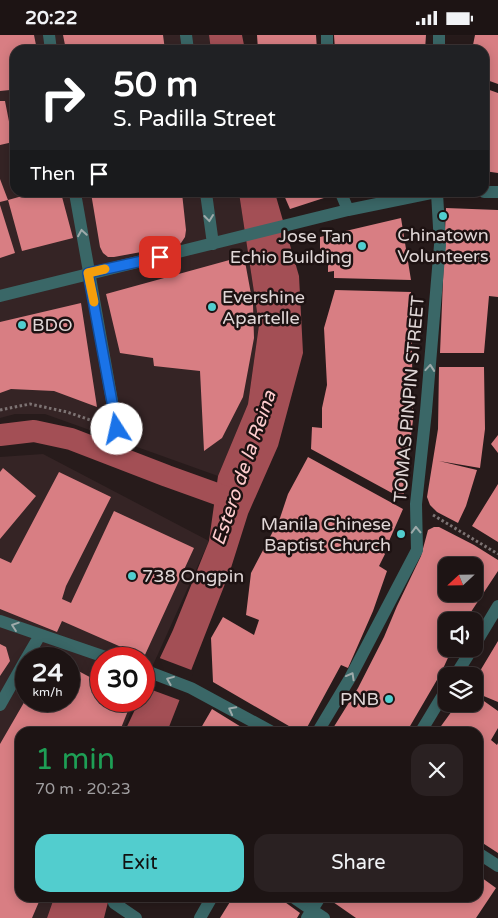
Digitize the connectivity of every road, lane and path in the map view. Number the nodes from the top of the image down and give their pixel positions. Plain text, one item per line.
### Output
1 (76, 197) edge
2 (207, 197) edge
3 (343, 197) edge
4 (411, 197) edge
5 (437, 197) edge
6 (348, 210) junction
7 (213, 244) junction
8 (88, 273) junction
9 (0, 296) edge
10 (0, 410) edge
11 (117, 429) joint
12 (416, 505) junction
13 (498, 554) edge
14 (498, 606) edge
15 (0, 621) edge
16 (483, 631) edge
17 (40, 635) junction
18 (33, 647) edge
19 (90, 652) edge
20 (155, 674) edge
21 (15, 678) edge
22 (438, 703) edge
23 (0, 705) edge
24 (263, 727) edge
25 (321, 727) edge
26 (424, 727) edge
27 (483, 856) edge
28 (498, 866) edge
29 (209, 902) edge
30 (298, 902) edge
31 (317, 902) edge
32 (114, 903) dead end
33 (310, 914) edge
34 (136, 918) edge
35 (200, 918) edge
36 (324, 918) edge

8 -> 1 street
2 -> 7 street
3 - 6 street
4 - 6 street
12 -> 5 street, TOMAS PINPIN STREET
6 - 7 street
7 - 8 street
8 - 9 street
8 - 11 street
10 - 11 path
12 - 13 path
25 -> 12 street, TOMAS PINPIN STREET
14 - 16 street
17 -> 15 street
17 - 18 street
17 - 19 street
24 -> 20 street
21 - 23 street
22 - 26 street
27 - 28 street
29 - 35 street
30 - 33 street
31 - 33 street
32 - 34 street
33 - 36 street

